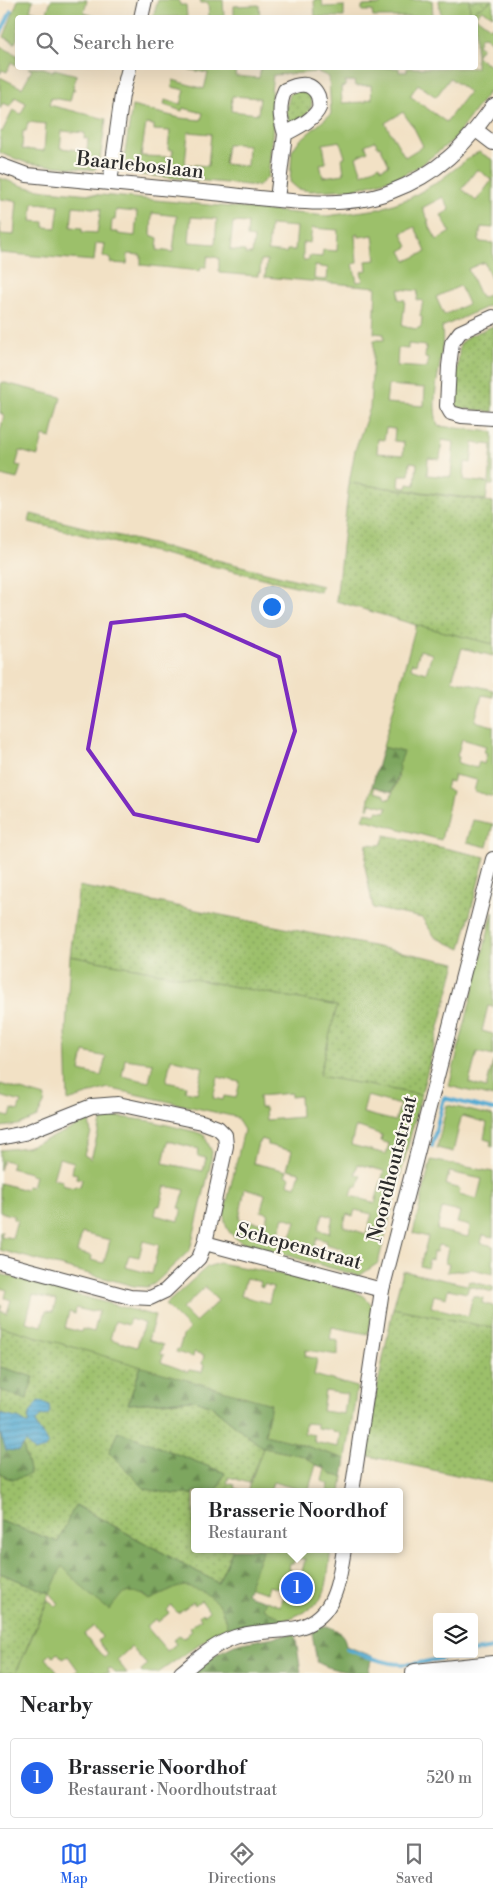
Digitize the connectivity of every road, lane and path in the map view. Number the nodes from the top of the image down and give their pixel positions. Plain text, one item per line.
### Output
1 (145, 0) edge
2 (142, 15) edge
3 (128, 70) edge
4 (493, 106) edge
5 (476, 130) junction
6 (285, 134) dead end
7 (493, 143) edge
8 (0, 165) edge
9 (110, 183) junction
10 (277, 199) junction
11 (493, 317) edge
12 (493, 418) edge
13 (493, 860) edge
14 (0, 1138) edge
15 (205, 1243) junction
16 (0, 1262) edge
17 (382, 1290) junction
18 (353, 1488) edge
19 (343, 1553) edge
20 (493, 1665) edge
21 (180, 1673) edge
22 (415, 1673) edge

1 - 2 street
3 - 9 street
4 - 5 street, Baarleboslaan
5 - 7 street
5 - 10 street, Baarleboslaan
6 - 10 street
8 - 9 street, Baarleboslaan
9 - 10 street, Baarleboslaan
11 - 12 street
13 - 17 street, Noordhoutstraat
14 - 15 street, Schepenstraat
15 - 16 street, Schepenstraat
15 - 17 street, Schepenstraat
17 - 18 street, Noordhoutstraat
19 - 21 street
20 - 22 street

